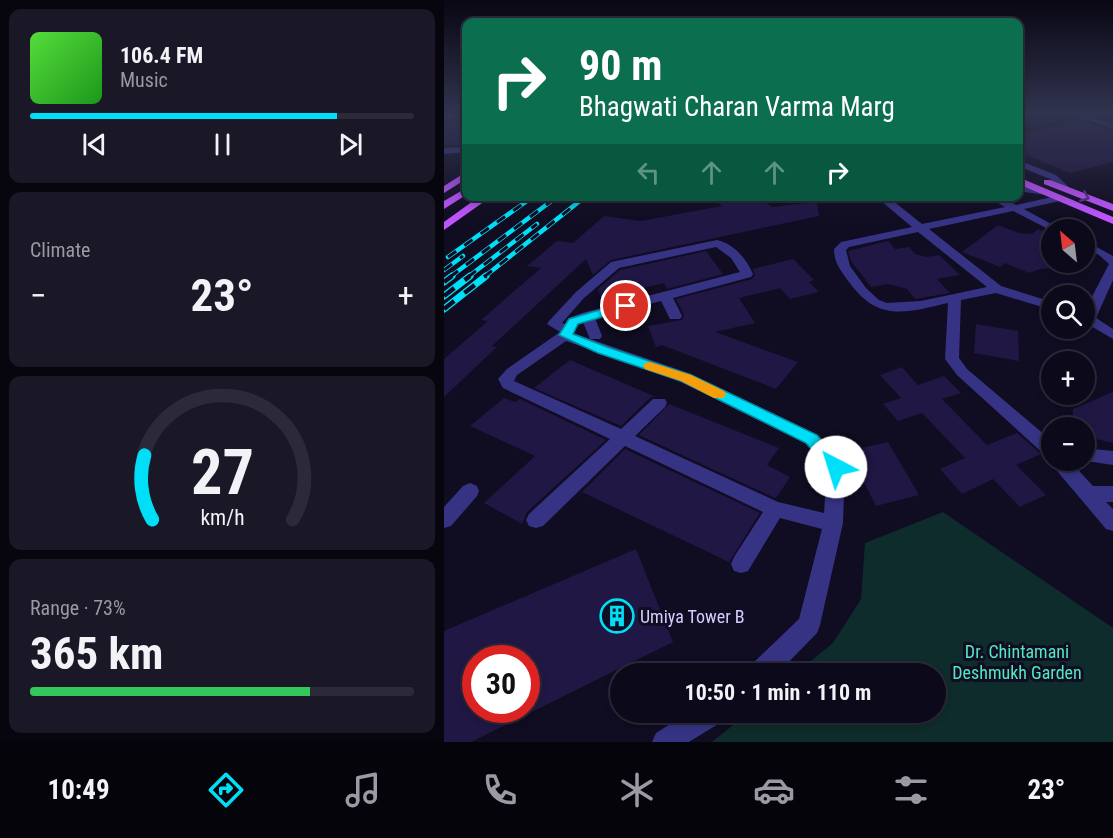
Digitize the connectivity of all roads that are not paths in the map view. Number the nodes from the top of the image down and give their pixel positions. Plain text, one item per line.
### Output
1 (462, 150) edge
2 (444, 151) edge
3 (1023, 165) edge
4 (1023, 174) edge
5 (462, 179) edge
6 (1023, 182) edge
7 (1023, 189) edge
8 (444, 190) edge
9 (1046, 192) junction
10 (462, 194) edge
11 (1064, 194) junction
12 (465, 201) edge
13 (480, 201) edge
14 (886, 201) edge
15 (1000, 201) edge
16 (444, 206) edge
17 (1113, 208) edge
18 (1015, 209) junction
19 (444, 216) edge
20 (1113, 221) edge
21 (1041, 222) edge
22 (444, 227) edge
23 (921, 230) junction
24 (1095, 249) edge
25 (1113, 262) edge
26 (1113, 267) edge
27 (997, 289) junction
28 (1108, 293) edge
29 (956, 298) junction
30 (1041, 303) edge
31 (1095, 308) edge
32 (1095, 323) edge
33 (566, 332) junction
34 (1113, 335) edge
35 (659, 404) dead end
36 (624, 437) junction
37 (1041, 444) edge
38 (1095, 456) edge
39 (1113, 458) edge
40 (1067, 471) edge
41 (470, 491) dead end
42 (1088, 494) junction
43 (1113, 494) edge
44 (775, 509) junction
45 (444, 520) edge
46 (536, 520) dead end
47 (833, 523) junction
48 (1113, 523) edge
49 (741, 564) dead end
50 (771, 663) edge
51 (696, 723) edge
52 (665, 742) edge

1 - 2 street
3 - 11 street
4 - 11 main road
5 - 8 main road
6 - 9 main road
7 - 9 street
9 - 11 main road
10 - 16 main road
11 -> 17 main road
11 - 18 street
11 - 20 main road
12 - 19 main road
13 - 22 main road
14 - 23 street
15 - 18 street
18 - 21 street
18 - 23 street
23 - 27 street
23 - 29 street
24 - 25 street
26 - 28 street
27 - 29 street
27 - 30 street
28 - 31 street
29 - 37 street
32 - 34 street
33 - 33 street
33 - 36 street
33 - 47 street
35 - 36 street
36 - 44 street
36 - 46 street
38 - 39 street
40 - 42 street
41 - 45 street
42 - 43 street
42 - 48 street
44 - 47 street
44 - 49 street
47 - 50 street
51 - 52 street

